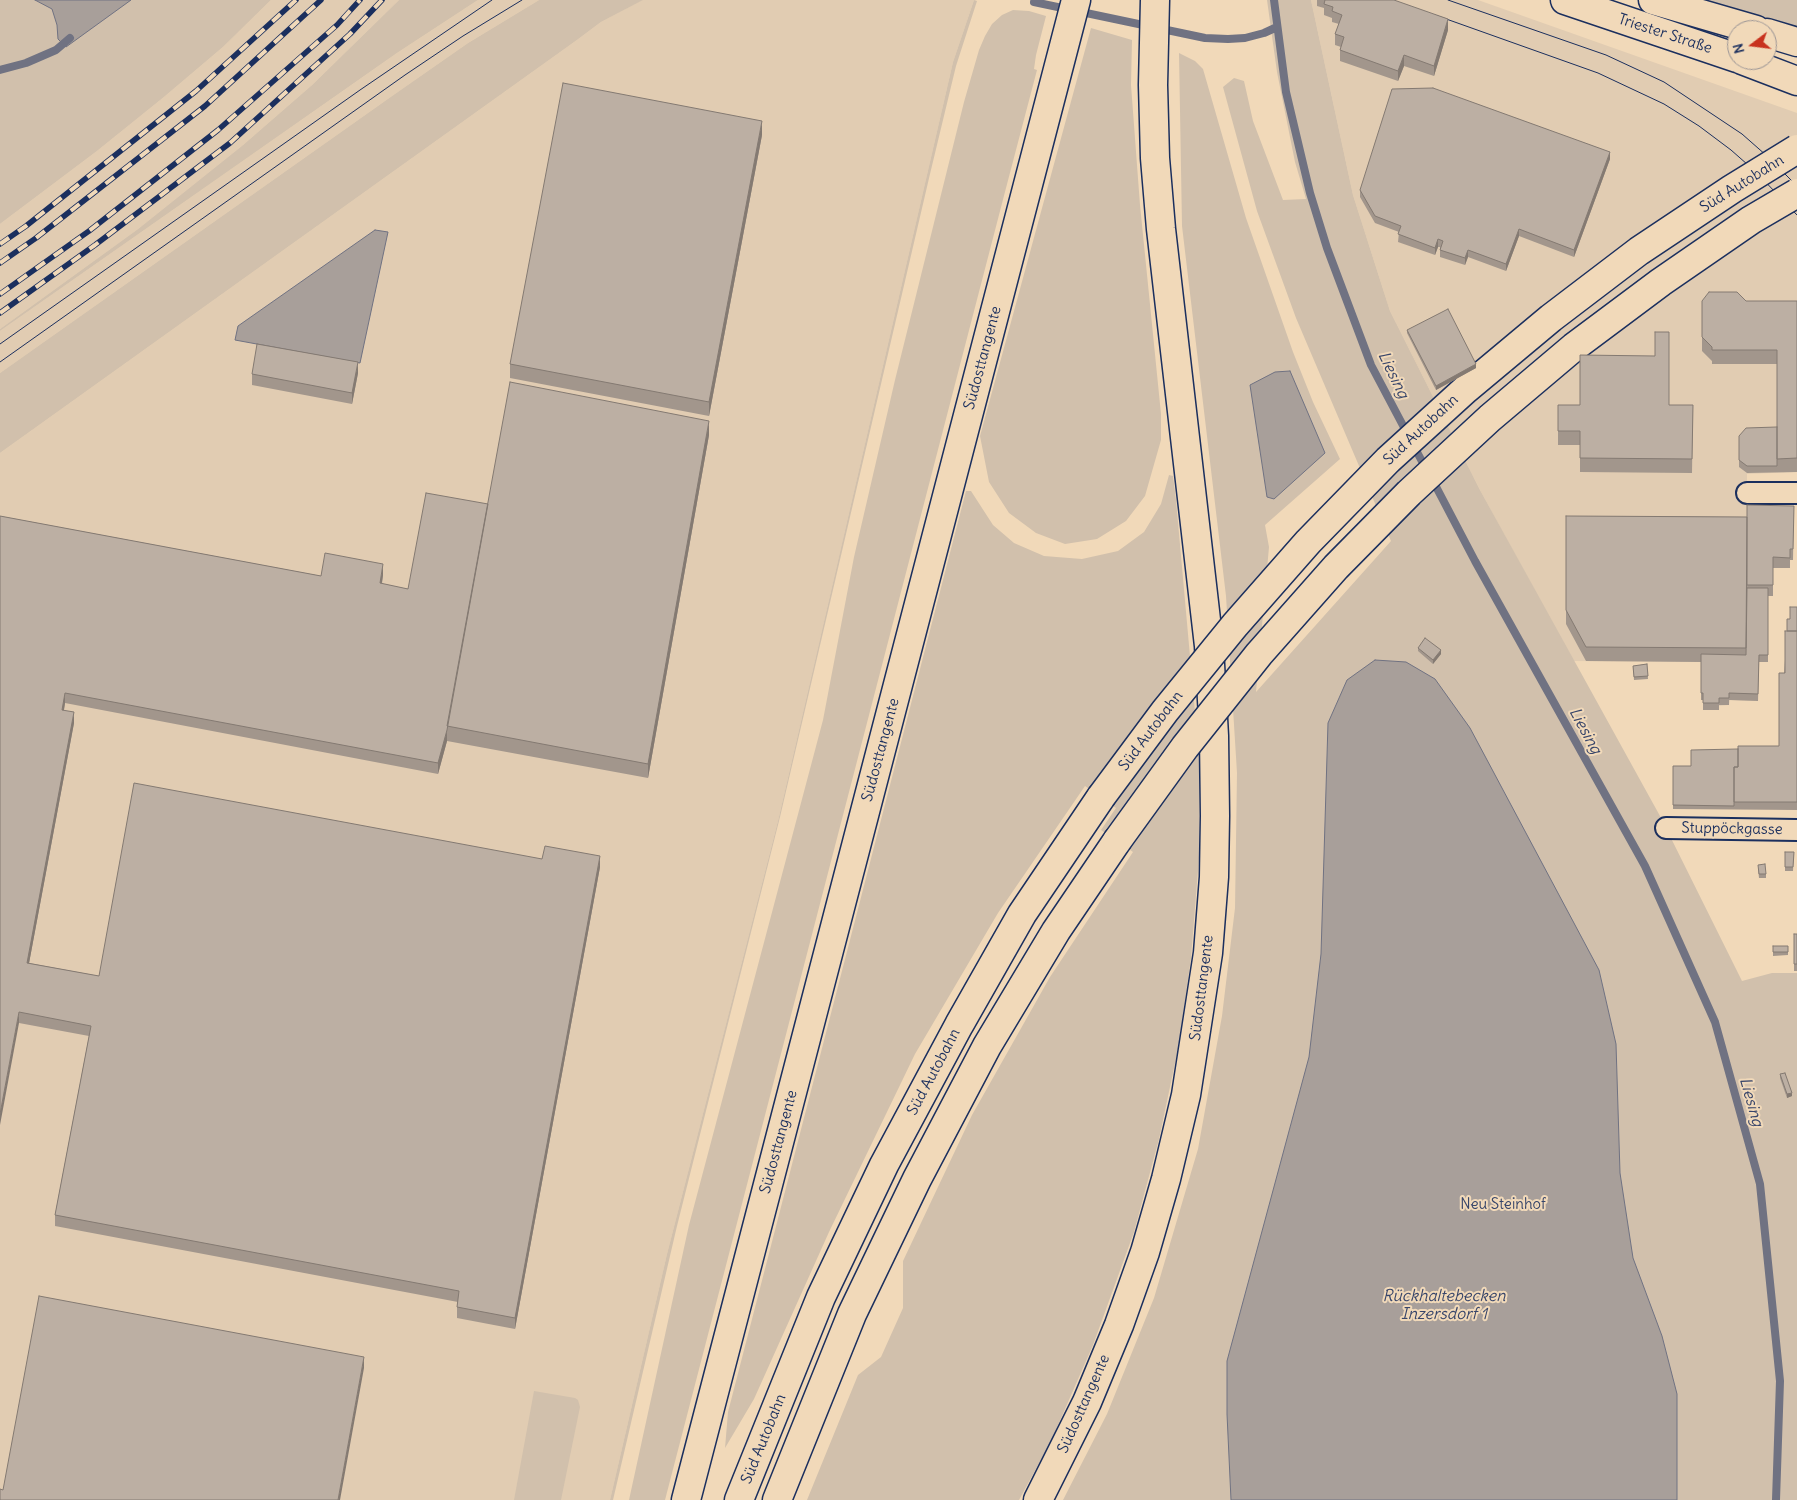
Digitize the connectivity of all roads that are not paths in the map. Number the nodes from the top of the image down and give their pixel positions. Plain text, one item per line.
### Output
1 (1076, 0) edge
2 (1154, 0) edge
3 (1565, 0) edge
4 (1653, 0) edge
5 (1727, 22) edge
6 (1777, 36) edge
7 (1797, 42) edge
8 (1727, 55) edge
9 (1768, 70) edge
10 (1797, 81) edge
11 (1797, 149) edge
12 (1797, 193) edge
13 (1747, 493) dead end
14 (1797, 493) edge
15 (1666, 828) dead end
16 (1797, 830) edge
17 (686, 1500) edge
18 (739, 1500) edge
19 (777, 1500) edge
20 (1038, 1500) edge

1 - 17 main road, Südosttangente
2 - 20 main road, Südosttangente
3 - 8 main road, Triester Straße
4 - 5 main road
6 - 7 main road
9 - 10 main road
11 - 18 main road, Süd Autobahn, bridge
12 - 19 main road, bridge
13 - 14 street
15 - 16 street, Stuppöckgasse

